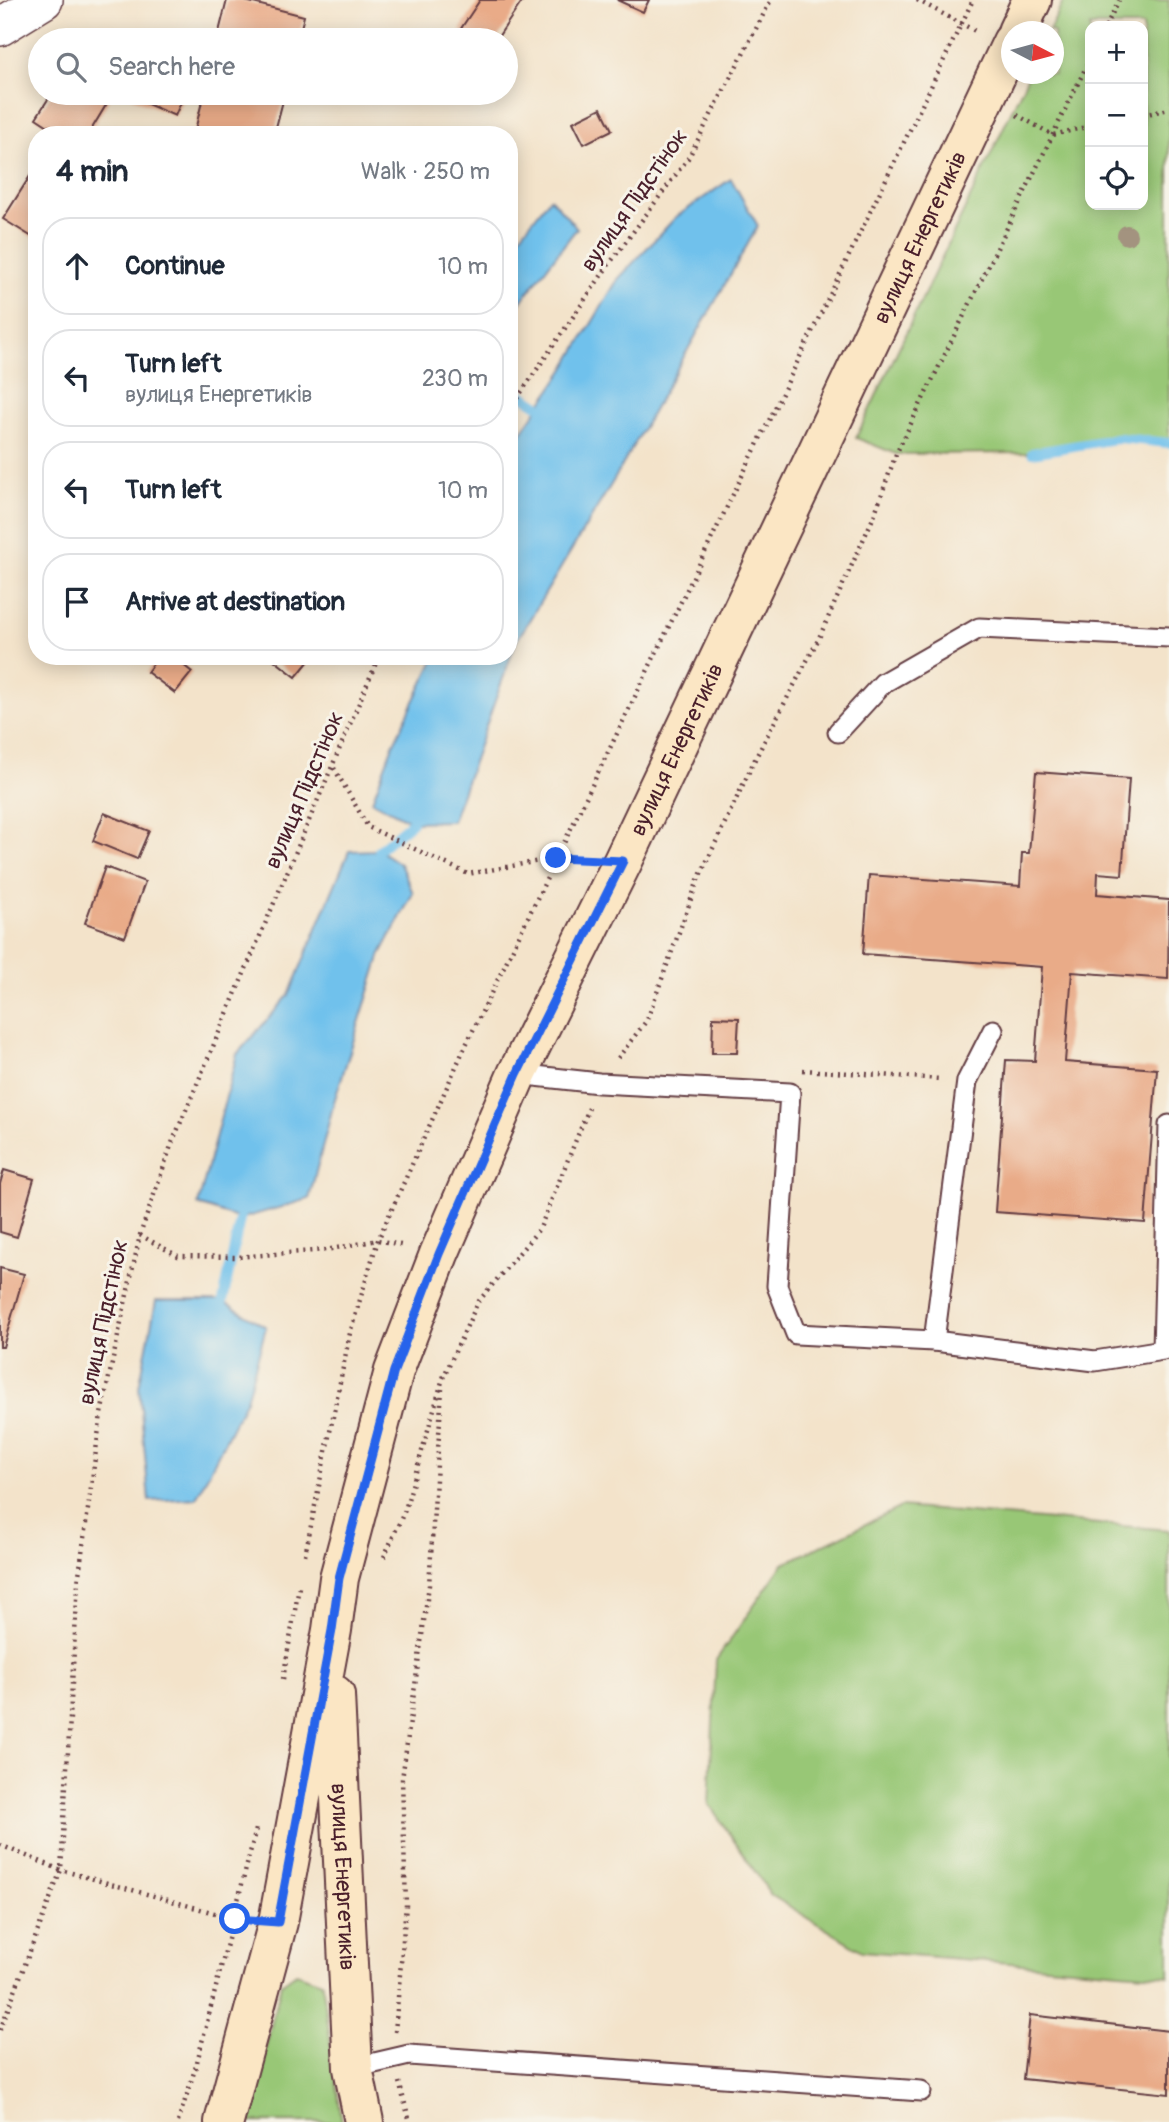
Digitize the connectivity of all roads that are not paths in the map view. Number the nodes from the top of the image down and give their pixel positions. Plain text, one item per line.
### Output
1 (44, 0) edge
2 (1032, 0) edge
3 (1022, 21) edge
4 (0, 27) edge
5 (1001, 64) edge
6 (1169, 637) edge
7 (838, 732) dead end
8 (993, 1030) dead end
9 (517, 1074) junction
10 (1169, 1125) edge
11 (934, 1341) junction
12 (1166, 1349) edge
13 (332, 1630) junction
14 (353, 2068) junction
15 (921, 2091) dead end
16 (224, 2122) edge
17 (364, 2122) edge

1 - 4 street
2 - 3 main road, вулиця Енергетиків
5 - 9 main road, вулиця Енергетиків
6 - 7 lane
8 - 11 lane
9 - 11 lane
9 - 13 main road, вулиця Енергетиків
10 - 12 lane
11 - 12 lane
13 - 14 main road, вулиця Енергетиків
13 - 16 main road, вулиця Енергетиків
14 - 15 lane
14 - 17 main road, вулиця Енергетиків

